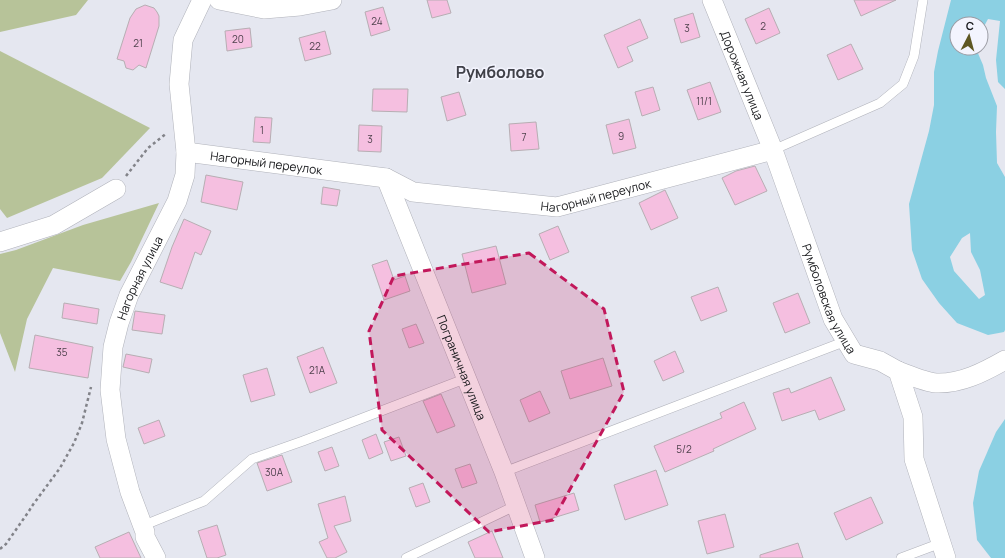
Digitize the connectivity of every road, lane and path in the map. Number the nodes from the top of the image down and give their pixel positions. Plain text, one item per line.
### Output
1 (202, 0) edge
2 (219, 0) edge
3 (332, 0) edge
4 (712, 0) edge
5 (923, 0) edge
6 (183, 120) junction
7 (773, 150) junction
8 (186, 152) junction
9 (386, 178) junction
10 (116, 189) joint
11 (0, 242) edge
12 (846, 341) junction
13 (1005, 360) edge
14 (898, 371) junction
15 (467, 378) junction
16 (91, 387) dead end
17 (504, 472) junction
18 (517, 505) junction
19 (142, 526) junction
20 (0, 549) edge
21 (944, 551) edge
22 (156, 558) edge
23 (406, 558) edge
24 (535, 558) edge
25 (901, 558) edge

1 - 6 street, Нагорная улица
2 - 3 street
4 - 7 street, Дорожная улица
5 - 7 lane, Нагорный переулок
6 - 8 street, Нагорная улица
6 - 10 path
7 - 9 street, Нагорный переулок
7 - 12 street, Румболовская улица
8 - 9 street, Нагорный переулок
8 - 19 street, Нагорная улица
9 - 15 street, Пограничная улица
10 - 11 street
12 - 14 street, Румболовская улица
12 - 17 lane
13 - 14 street, Румболовская улица
14 - 21 street
15 - 17 street, Пограничная улица
15 - 19 lane
16 - 20 path
17 - 18 street, Пограничная улица
18 - 23 lane
18 - 24 street, Пограничная улица
19 - 22 street, Нагорная улица
21 - 25 lane

